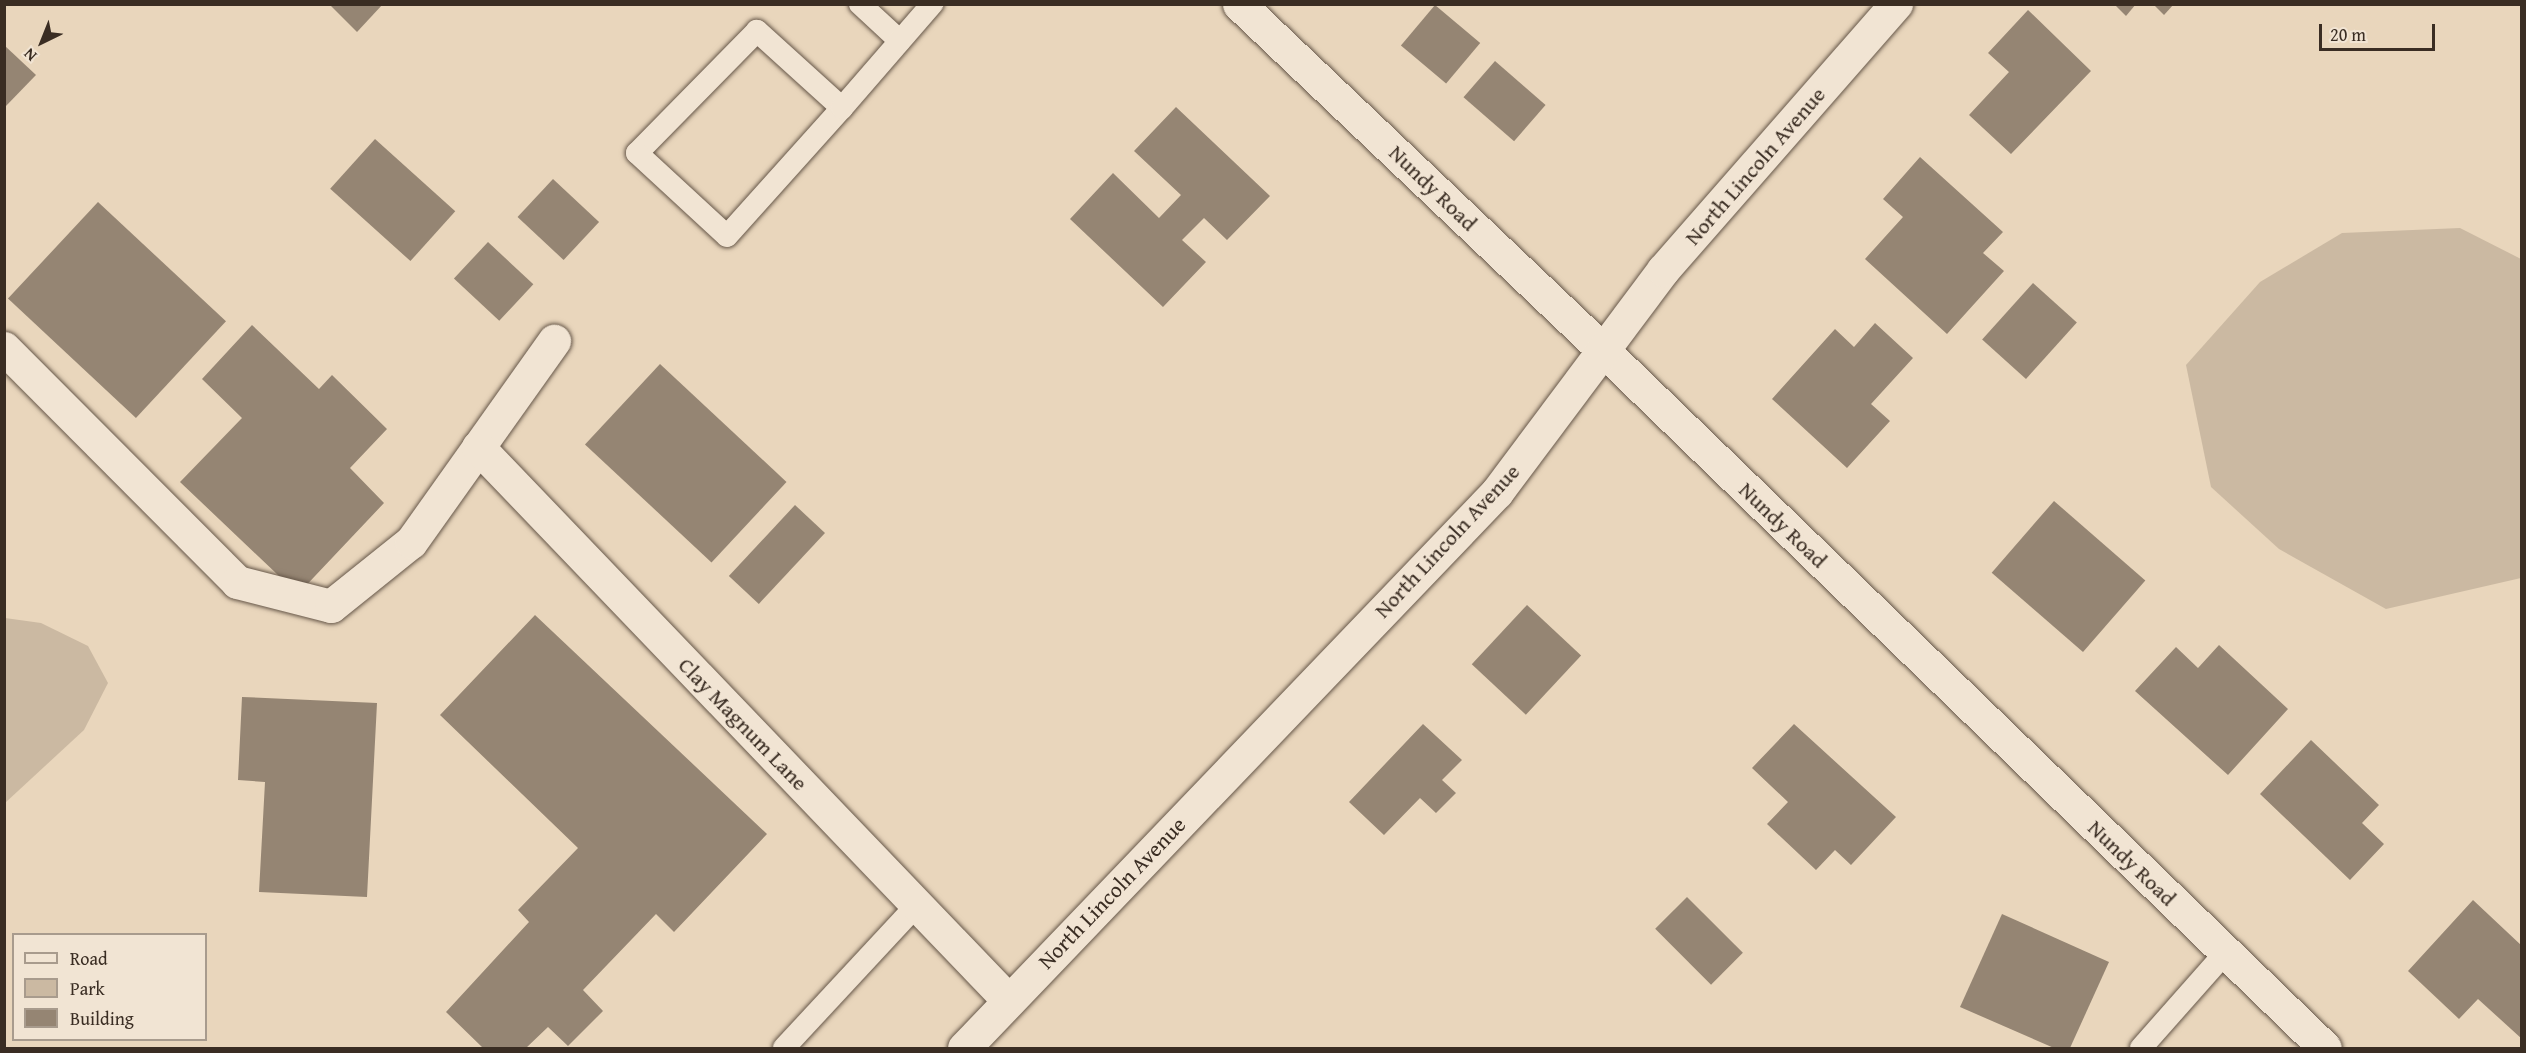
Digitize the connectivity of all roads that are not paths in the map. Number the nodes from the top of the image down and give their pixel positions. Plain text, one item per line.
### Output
1 (860, 4) edge
2 (932, 4) edge
3 (1239, 4) edge
4 (1896, 4) edge
5 (900, 41) junction
6 (842, 108) junction
7 (554, 340) dead end
8 (4, 348) edge
9 (1605, 352) junction
10 (478, 447) junction
11 (917, 905) junction
12 (2225, 953) junction
13 (1009, 1001) junction
14 (784, 1048) edge
15 (964, 1048) edge
16 (2141, 1048) edge
17 (2325, 1048) edge

1 - 5 lane
2 - 5 lane
3 - 9 street, Nundy Road
4 - 9 street, North Lincoln Avenue
5 - 6 lane
6 - 6 lane
7 - 10 street
8 - 10 street
9 - 12 street, Nundy Road
9 - 13 street, North Lincoln Avenue
10 - 11 street, Clay Magnum Lane
11 - 13 street, Clay Magnum Lane
11 - 14 lane
12 - 16 lane
12 - 17 street, Nundy Road
13 - 15 street, North Lincoln Avenue

